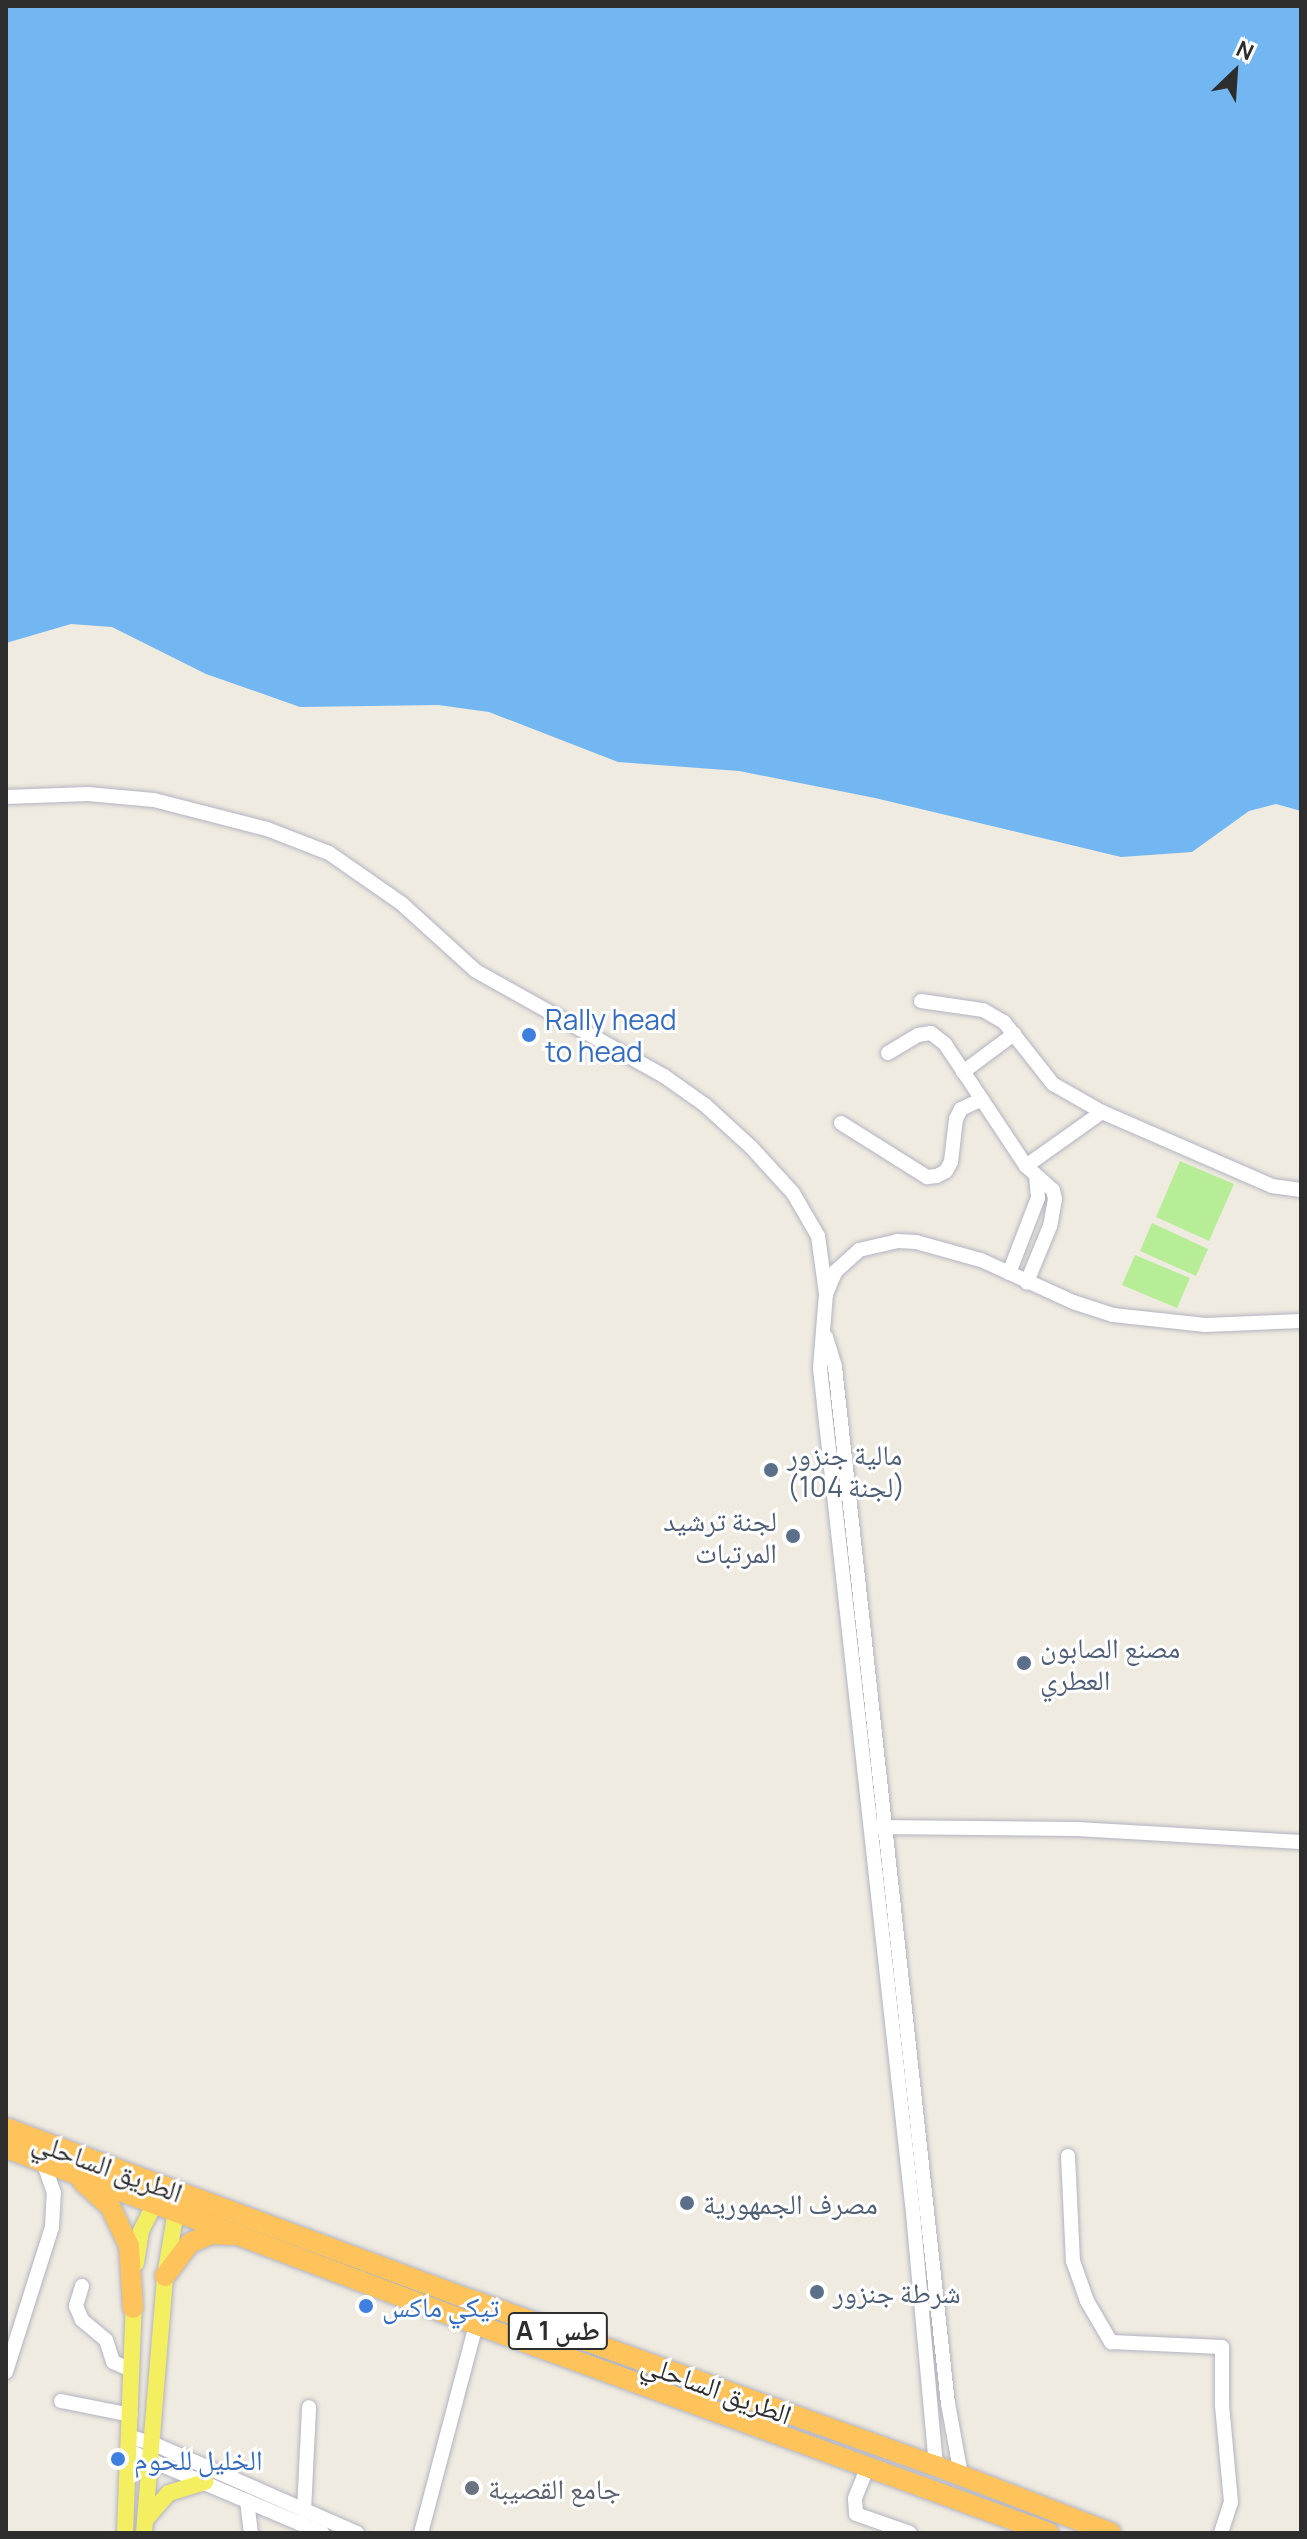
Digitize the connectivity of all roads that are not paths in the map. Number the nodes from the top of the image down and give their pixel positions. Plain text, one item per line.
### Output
1 (6, 797) edge
2 (921, 1001) dead end
3 (1014, 1034) junction
4 (888, 1053) dead end
5 (963, 1072) junction
6 (982, 1099) junction
7 (1102, 1112) junction
8 (841, 1123) dead end
9 (1031, 1171) junction
10 (1301, 1190) edge
11 (1009, 1273) junction
12 (1027, 1282) junction
13 (826, 1294) junction
14 (1301, 1321) edge
15 (824, 1328) junction
16 (843, 1440) junction
17 (827, 1443) junction
18 (872, 1710) junction
19 (856, 1712) junction
20 (887, 1826) junction
21 (869, 1827) junction
22 (1301, 1842) edge
23 (6, 2128) edge
24 (6, 2148) edge
25 (1068, 2156) dead end
26 (51, 2164) junction
27 (159, 2194) junction
28 (182, 2203) junction
29 (254, 2239) junction
30 (165, 2276) junction
31 (82, 2286) dead end
32 (133, 2308) junction
33 (476, 2325) junction
34 (132, 2370) junction
35 (6, 2372) edge
36 (61, 2401) dead end
37 (309, 2407) dead end
38 (131, 2415) junction
39 (130, 2444) junction
40 (153, 2451) junction
41 (868, 2466) junction
42 (936, 2466) junction
43 (961, 2475) junction
44 (205, 2482) junction
45 (247, 2501) junction
46 (304, 2511) junction
47 (145, 2526) edge
48 (125, 2533) edge
49 (251, 2533) edge
50 (322, 2533) edge
51 (357, 2533) edge
52 (421, 2533) edge
53 (910, 2533) edge
54 (1049, 2533) edge
55 (1111, 2533) edge
56 (1221, 2533) edge

1 - 13 street
2 - 3 street
3 - 5 street
3 - 7 street
4 - 5 street
5 - 6 street
6 - 8 street
6 - 9 street
7 - 9 street
7 - 10 street
9 - 11 street
9 - 12 street
11 - 12 street
11 - 13 street
12 - 14 street
13 - 15 street
15 - 16 street
15 - 17 street
16 - 17 street
16 - 18 street
17 - 19 street
18 - 19 street
18 - 20 street
19 - 21 street
20 - 21 street
20 - 22 street
20 - 43 street
21 - 42 street
23 - 27 highway, الطريق الساحلي / A 1 طس
24 - 26 highway, الطريق الساحلي / A 1 طس
25 - 56 street
26 - 27 highway, الطريق الساحلي / A 1 طس
26 - 32 highway
26 - 35 street
27 - 28 highway, الطريق الساحلي / A 1 طس
27 - 32 main road
28 - 29 highway, الطريق الساحلي / A 1 طس
28 - 30 main road
28 - 42 highway, الطريق الساحلي / A 1 طس
29 - 30 highway
29 - 33 highway, الطريق الساحلي / A 1 طس
30 - 40 main road
31 - 34 street
32 - 34 main road
33 - 41 highway, الطريق الساحلي / A 1 طس
33 - 52 street
34 - 38 main road
36 - 38 street
37 - 46 street
38 - 39 main road
39 - 40 street
39 - 48 main road
40 - 44 street
40 - 46 street
40 - 47 main road
41 - 53 street
41 - 54 highway, الطريق الساحلي / A 1 طس
42 - 43 highway, الطريق الساحلي / A 1 طس
43 - 55 highway, الطريق الساحلي / A 1 طس
44 - 45 street
44 - 47 main road
45 - 49 street
45 - 50 street
46 - 51 street

